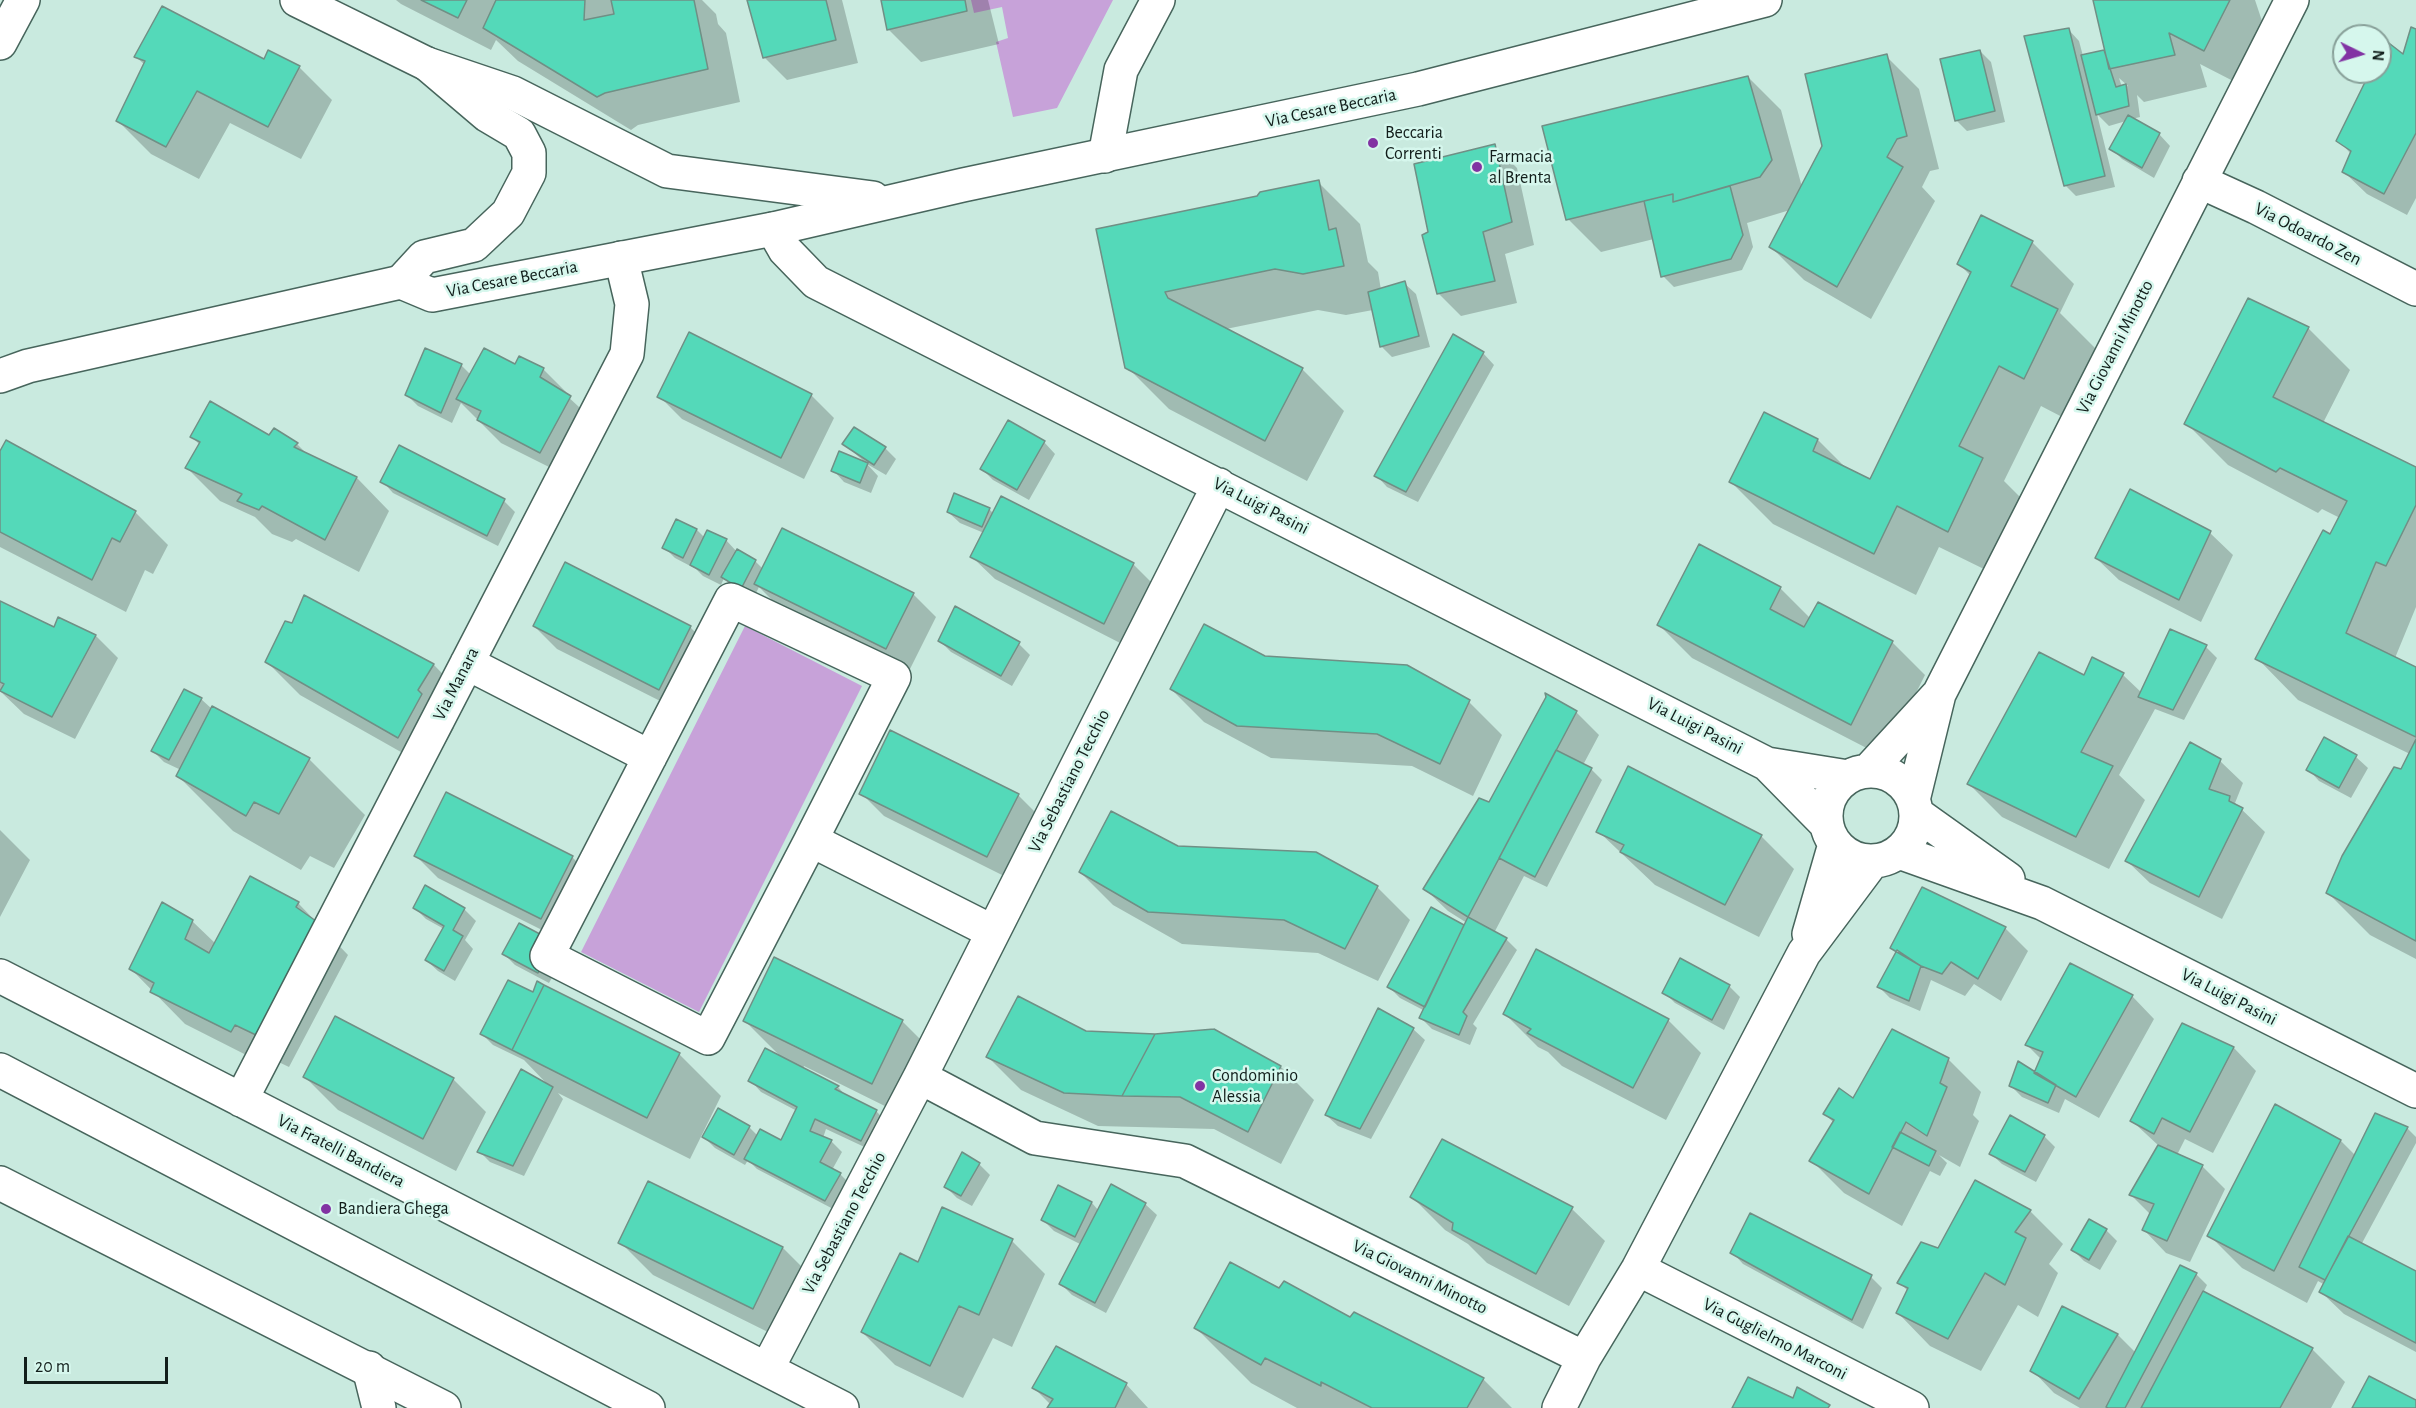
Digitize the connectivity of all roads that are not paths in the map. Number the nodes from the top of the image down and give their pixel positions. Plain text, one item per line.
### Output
1 (23, 0) edge
2 (297, 0) edge
3 (1158, 0) edge
4 (1765, 0) edge
5 (2292, 0) edge
6 (0, 43) edge
7 (427, 64) junction
8 (1105, 156) junction
9 (2199, 182) junction
10 (893, 200) junction
11 (773, 229) junction
12 (621, 258) junction
13 (401, 282) junction
14 (2416, 289) edge
15 (9, 367) edge
16 (1219, 485) junction
17 (467, 663) junction
18 (1939, 694) junction
19 (650, 757) junction
20 (1767, 764) junction
21 (1859, 774) junction
22 (1915, 807) junction
23 (1831, 835) junction
24 (811, 840) junction
25 (1886, 857) junction
26 (2042, 903) junction
27 (993, 932) junction
28 (1804, 953) junction
29 (0, 976) edge
30 (0, 1070) edge
31 (920, 1077) junction
32 (2416, 1091) edge
33 (241, 1100) junction
34 (0, 1183) edge
35 (1638, 1269) junction
36 (1584, 1358) junction
37 (369, 1368) junction
38 (767, 1369) junction
39 (379, 1408) edge
40 (444, 1408) edge
41 (648, 1408) edge
42 (842, 1408) edge
43 (1559, 1408) edge
44 (1912, 1408) edge

1 - 6 street
2 - 7 street, Via Cesare Beccaria
3 - 8 street
4 - 8 street, Via Cesare Beccaria
5 - 9 street, Via Giovanni Minotto
7 - 10 street, Via Cesare Beccaria
7 - 13 street
8 - 10 street, Via Cesare Beccaria
9 - 14 street, Via Odoardo Zen
9 - 18 street, Via Giovanni Minotto
10 - 11 street, Via Cesare Beccaria
11 - 12 street, Via Cesare Beccaria
11 - 16 street, Via Luigi Pasini
12 - 13 street, Via Cesare Beccaria
12 - 17 street, Via Manara
13 - 15 street
16 - 20 street, Via Luigi Pasini
16 - 27 street, Via Sebastiano Tecchio
17 - 19 street
17 - 33 street, Via Manara
18 - 21 street, Via Giovanni Minotto
18 - 22 street, Via Giovanni Minotto
19 - 24 street
19 - 24 street
20 - 21 street, Via Luigi Pasini
20 - 23 street, Via Luigi Pasini
21 - 22 street
21 - 23 street
22 - 25 street
22 - 26 street, Via Luigi Pasini
23 - 25 street
23 - 28 street
24 - 27 street
25 - 26 street, Via Luigi Pasini
25 - 28 street
26 - 32 street, Via Luigi Pasini
27 - 31 street, Via Sebastiano Tecchio
28 - 35 street
29 - 33 street, Via Fratelli Bandiera
30 - 41 street
31 - 36 street, Via Giovanni Minotto
31 - 38 street, Via Sebastiano Tecchio
33 - 38 street, Via Fratelli Bandiera
34 - 37 street
35 - 36 street
35 - 44 street, Via Guglielmo Marconi
36 - 43 street
37 - 39 street
37 - 40 street
38 - 42 street, Via Fratelli Bandiera

